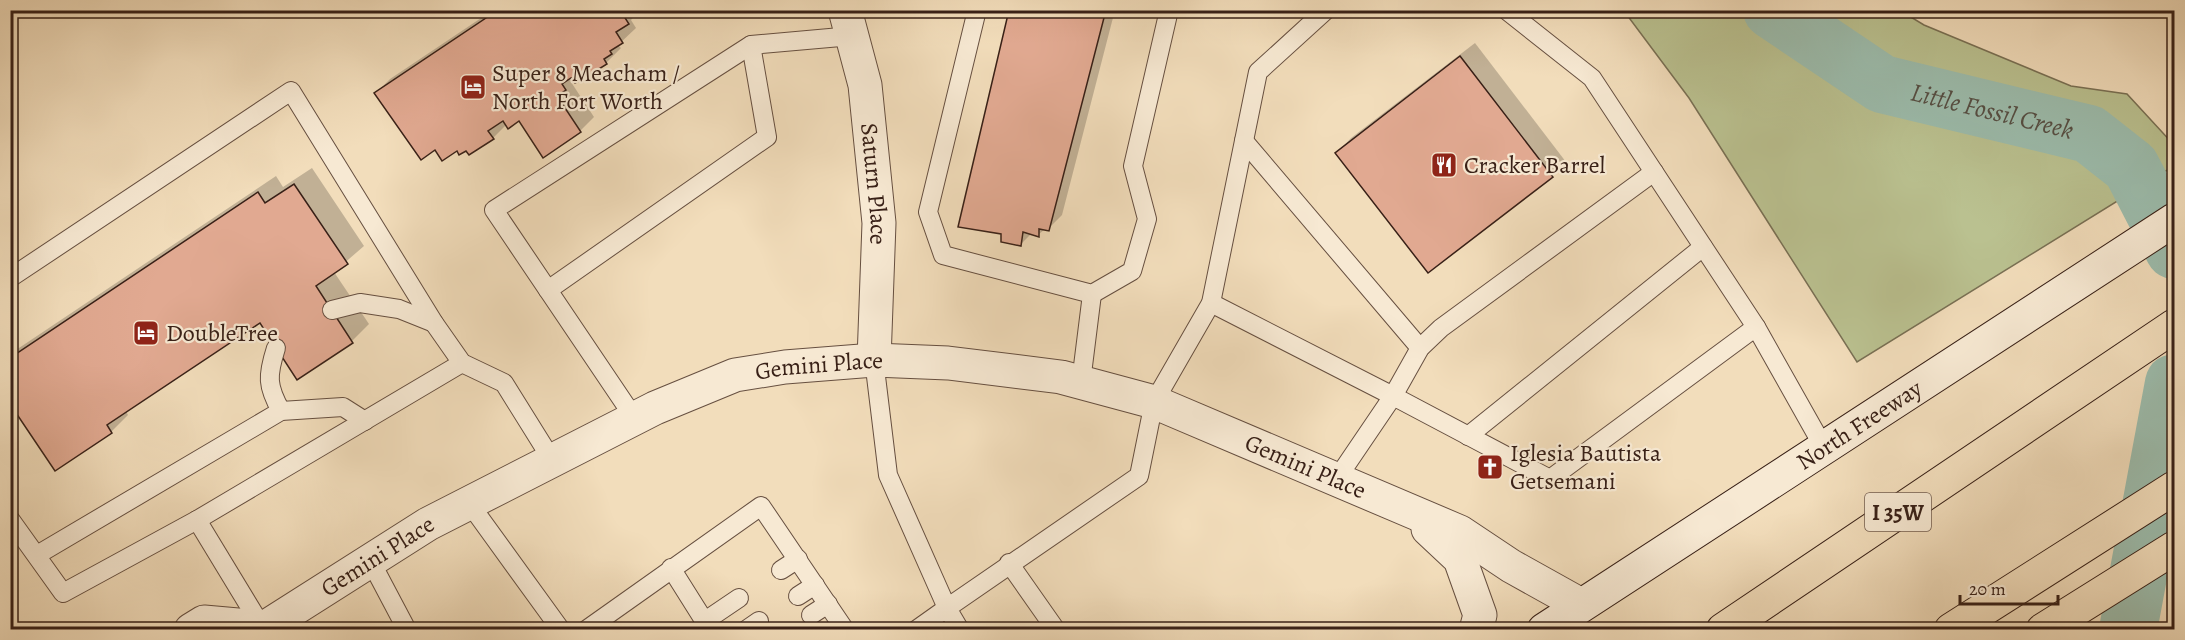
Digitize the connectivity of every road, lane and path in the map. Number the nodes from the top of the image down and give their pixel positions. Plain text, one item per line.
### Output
1 (977, 10) edge
2 (1168, 10) edge
3 (1326, 10) edge
4 (1506, 10) edge
5 (848, 23) edge
6 (751, 45) junction
7 (1244, 141) junction
8 (1654, 172) junction
9 (2175, 220) edge
10 (1703, 247) junction
11 (10, 278) edge
12 (548, 290) junction
13 (1092, 294) junction
14 (1211, 303) junction
15 (332, 310) dead end
16 (434, 323) junction
17 (2175, 326) edge
18 (1756, 327) junction
19 (276, 348) dead end
20 (1420, 348) junction
21 (874, 360) junction
22 (462, 363) junction
23 (1081, 382) junction
24 (1393, 396) junction
25 (1154, 402) junction
26 (281, 411) junction
27 (635, 419) junction
28 (365, 421) junction
29 (1468, 435) junction
30 (1823, 446) junction
31 (552, 460) junction
32 (1336, 480) junction
33 (2175, 488) edge
34 (469, 503) junction
35 (1412, 514) junction
36 (10, 519) edge
37 (197, 520) junction
38 (2175, 548) edge
39 (37, 555) junction
40 (798, 559) junction
41 (370, 561) junction
42 (1009, 563) junction
43 (671, 568) junction
44 (781, 570) dead end
45 (815, 585) junction
46 (798, 596) dead end
47 (739, 598) dead end
48 (828, 604) junction
49 (1581, 605) junction
50 (946, 608) junction
51 (811, 615) dead end
52 (708, 626) edge
53 (261, 628) edge
54 (842, 629) edge
55 (191, 630) edge
56 (407, 630) edge
57 (561, 630) edge
58 (586, 630) edge
59 (916, 630) edge
60 (960, 630) edge
61 (1056, 630) edge
62 (1476, 630) edge
63 (1544, 630) edge
64 (1723, 630) edge
65 (1951, 630) edge
66 (2043, 630) edge

1 - 13 lane
2 - 13 lane
3 - 7 lane
4 - 8 lane
5 - 6 lane
5 - 21 street, Saturn Place
6 - 12 lane
6 - 12 lane
7 - 14 lane
7 - 20 lane
8 - 10 lane
8 - 20 lane
9 - 30 street, North Freeway
10 - 18 lane
10 - 29 lane
11 - 16 lane
12 - 27 lane
13 - 23 lane
14 - 24 lane
14 - 25 lane
15 - 16 lane
16 - 22 lane
17 - 64 highway, I 35W
18 - 29 lane
18 - 30 lane
19 - 26 lane
20 - 24 lane
21 - 23 street, Gemini Place
21 - 27 street, Gemini Place
21 - 50 lane
22 - 28 lane
22 - 31 lane
23 - 25 street, Gemini Place
24 - 29 lane
24 - 32 lane
25 - 32 street, Gemini Place
25 - 42 lane
26 - 28 lane
26 - 39 lane
27 - 31 street, Gemini Place
28 - 37 lane
30 - 49 street, North Freeway
31 - 34 street, Gemini Place
32 - 35 street, Gemini Place
33 - 65 highway
34 - 41 street, Gemini Place
34 - 57 lane
35 - 49 street, Gemini Place
35 - 62 street, Gemini Place
36 - 39 lane
37 - 39 lane
37 - 53 lane
38 - 66 highway
40 - 43 lane
40 - 44 lane
40 - 45 lane
41 - 53 street, Gemini Place
41 - 56 lane
42 - 50 lane
42 - 61 lane
43 - 52 lane
43 - 58 lane
45 - 46 lane
45 - 48 lane
47 - 52 lane
48 - 51 lane
48 - 54 lane
49 - 63 street, North Freeway
50 - 59 lane
50 - 60 lane
53 - 55 street

